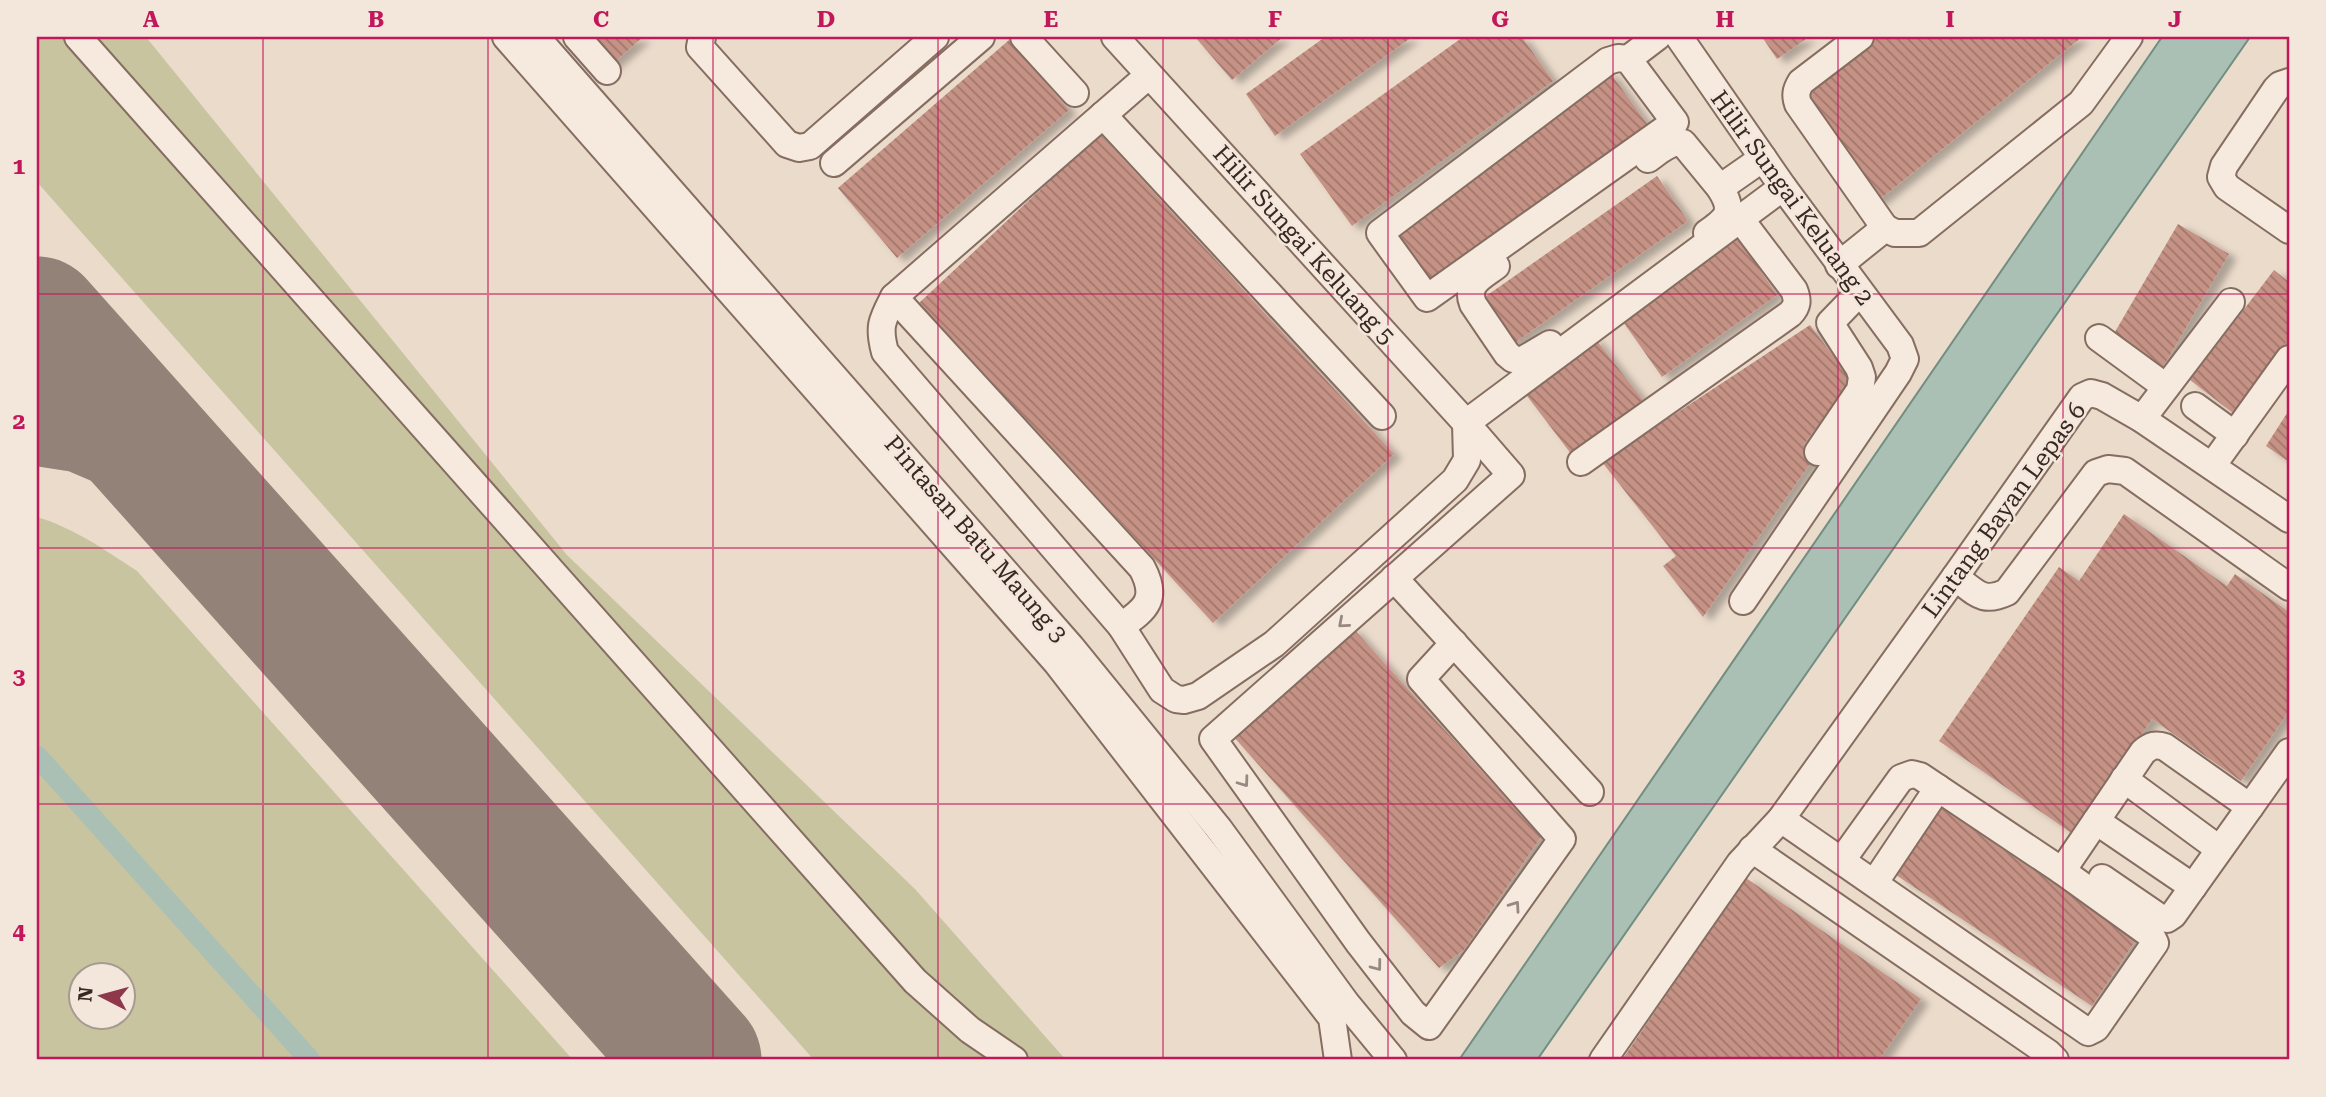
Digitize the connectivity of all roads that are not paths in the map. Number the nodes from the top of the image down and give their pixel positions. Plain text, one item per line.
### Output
1 (78, 37) edge
2 (506, 37) edge
3 (536, 37) edge
4 (577, 37) edge
5 (702, 37) edge
6 (935, 37) edge
7 (981, 37) edge
8 (1024, 37) edge
9 (1115, 37) edge
10 (1657, 37) edge
11 (1679, 37) edge
12 (1860, 37) edge
13 (2129, 37) edge
14 (1628, 59) junction
15 (607, 71) dead end
16 (1149, 75) junction
17 (2289, 82) edge
18 (1075, 93) dead end
19 (1103, 116) junction
20 (1763, 159) junction
21 (834, 163) dead end
22 (1783, 187) junction
23 (1720, 188) junction
24 (1741, 220) junction
25 (1885, 228) junction
26 (2289, 230) edge
27 (1839, 265) junction
28 (1859, 293) junction
29 (894, 297) junction
30 (2231, 302) dead end
31 (1830, 323) junction
32 (2099, 338) dead end
33 (2289, 359) edge
34 (1719, 380) dead end
35 (2166, 387) junction
36 (2195, 406) dead end
37 (1382, 416) dead end
38 (2142, 419) junction
39 (1466, 423) junction
40 (2235, 435) junction
41 (1818, 452) dead end
42 (1581, 462) dead end
43 (2211, 466) junction
44 (2289, 519) edge
45 (1955, 577) junction
46 (1394, 578) junction
47 (2289, 587) edge
48 (1743, 601) dead end
49 (1121, 626) junction
50 (1454, 643) junction
51 (2289, 752) edge
52 (2124, 779) junction
53 (1938, 788) junction
54 (1590, 792) dead end
55 (2249, 807) junction
56 (1781, 819) junction
57 (2096, 821) junction
58 (1752, 849) junction
59 (2220, 849) junction
60 (1842, 860) junction
61 (2062, 871) junction
62 (2102, 878) dead end
63 (1875, 882) junction
64 (2193, 887) junction
65 (1014, 1060) edge
66 (1338, 1060) edge
67 (1393, 1060) edge
68 (1603, 1060) edge
69 (2055, 1060) edge

1 - 65 street
2 - 66 street
3 - 67 street, Pintasan Batu Maung 3
4 - 15 street
5 - 6 street
7 - 21 street
8 - 18 street
9 - 16 street, Hilir Sungai Keluang 5
10 - 14 street
11 - 20 street, Hilir Sungai Keluang 2
12 - 25 street
13 - 25 street
14 - 14 street
16 - 19 street
16 - 39 street, Hilir Sungai Keluang 5
17 - 26 street
19 - 29 street
19 - 37 street
20 - 22 street, Hilir Sungai Keluang 2
20 - 23 street
22 - 24 street
22 - 27 street, Hilir Sungai Keluang 2
23 - 23 street
24 - 39 street
24 - 42 street
25 - 27 street
27 - 28 street, Hilir Sungai Keluang 2
28 - 31 street
28 - 48 street, Hilir Sungai Keluang 2
29 - 49 street
29 - 49 street
30 - 35 street
31 - 34 street
31 - 41 street
32 - 35 street
33 - 40 street
35 - 38 street
36 - 40 street
38 - 43 street, Lintang Bayan Lepas 6
38 - 45 street, Lintang Bayan Lepas 6
39 - 46 street, Hilir Sungai Keluang 5
39 - 49 street
40 - 43 street
43 - 44 street, Lintang Bayan Lepas 6
45 - 47 street
45 - 56 street, Lintang Bayan Lepas 6
46 - 50 street
46 -> 50 street
50 - 54 street
51 - 55 street
52 - 55 street
52 - 57 street
52 - 59 street
53 - 60 street
53 - 61 street
53 - 63 street
55 - 59 street
56 - 58 street, Lintang Bayan Lepas 6
56 - 60 street
57 - 61 street
57 - 64 street
58 - 68 street, Lintang Bayan Lepas 6
58 - 69 street
59 - 64 street
60 - 63 street
61 - 63 street
62 - 64 street

